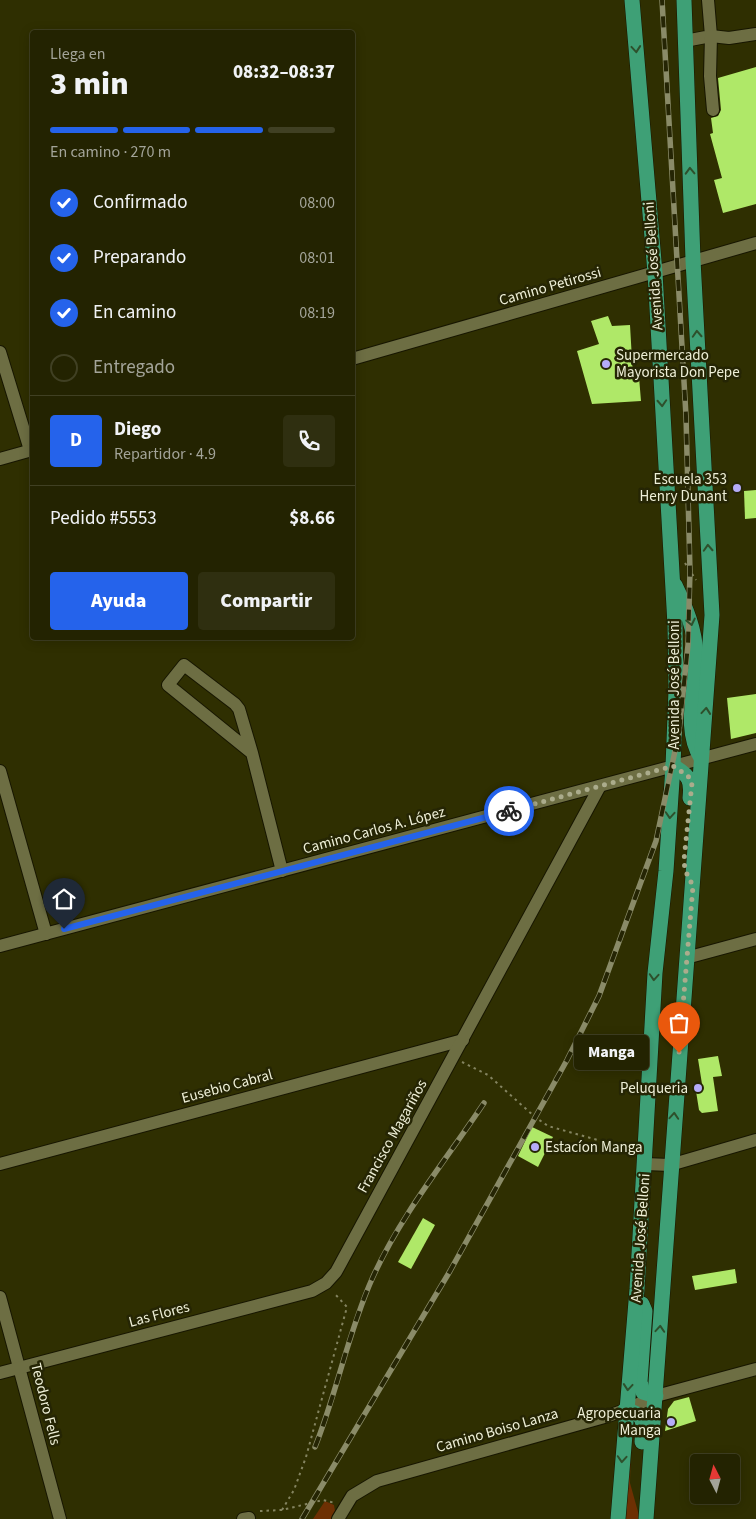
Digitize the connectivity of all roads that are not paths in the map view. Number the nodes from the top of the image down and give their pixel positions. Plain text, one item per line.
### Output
1 (632, 0) edge
2 (684, 0) edge
3 (708, 0) edge
4 (756, 34) edge
5 (711, 36) junction
6 (685, 41) junction
7 (713, 110) dead end
8 (756, 243) edge
9 (693, 260) junction
10 (655, 273) junction
11 (0, 352) edge
12 (355, 358) edge
13 (30, 447) edge
14 (30, 450) edge
15 (0, 459) edge
16 (672, 577) junction
17 (756, 744) edge
18 (252, 753) junction
19 (702, 759) junction
20 (673, 766) junction
21 (0, 771) edge
22 (600, 786) junction
23 (282, 871) junction
24 (693, 886) junction
25 (46, 934) junction
26 (756, 939) edge
27 (0, 946) edge
28 (686, 958) junction
29 (463, 1040) junction
30 (756, 1140) edge
31 (0, 1164) edge
32 (644, 1164) junction
33 (670, 1165) junction
34 (326, 1283) joint
35 (637, 1289) junction
36 (0, 1297) edge
37 (20, 1367) junction
38 (756, 1369) edge
39 (0, 1373) edge
40 (656, 1396) junction
41 (626, 1410) junction
42 (648, 1493) junction
43 (340, 1514) edge
44 (60, 1519) edge
45 (618, 1519) edge
46 (646, 1519) edge

1 -> 10 main road, Avenida José Belloni
2 - 6 main road, Avenida José Belloni
3 - 5 street
4 - 5 street
5 - 6 street
5 - 7 street
9 -> 6 main road, Avenida José Belloni
8 - 9 street, Camino Petirossi
9 - 10 street, Camino Petirossi
19 -> 9 main road, Avenida José Belloni
10 - 12 street, Camino Petirossi
10 -> 16 main road, Avenida José Belloni
11 - 13 street
14 - 15 street
16 -> 19 main road
16 - 20 main road, Avenida José Belloni
17 - 19 street, Camino Carlos A. López
18 - 18 street
18 - 23 street
19 - 20 street, Camino Carlos A. López
19 - 24 main road, Avenida José Belloni
20 - 22 street, Camino Carlos A. López
20 - 24 main road
20 -> 32 main road, Avenida José Belloni
21 - 25 street
22 - 23 street, Camino Carlos A. López
22 - 29 street, Francisco Magariños
23 - 25 street, Camino Carlos A. López
24 - 28 main road, Avenida José Belloni
25 - 27 street, Camino Carlos A. López
26 - 28 street
33 -> 28 main road, Avenida José Belloni
29 - 31 street, Eusebio Cabral
29 - 34 street, Francisco Magariños
30 - 33 street
32 - 33 street
32 - 35 main road, Avenida José Belloni
40 -> 33 main road, Avenida José Belloni
34 - 37 street, Las Flores
35 - 40 main road
35 -> 41 main road, Avenida José Belloni
36 - 37 street, Teodoro Fells
37 - 39 street, Las Flores
37 - 44 street, Teodoro Fells
38 - 40 street, Camino Boiso Lanza
40 - 41 street, Camino Boiso Lanza
40 - 42 main road, Avenida José Belloni
41 - 42 main road
41 - 43 street, Camino Boiso Lanza
41 -> 45 main road, Avenida José Belloni
42 - 46 main road, Avenida José Belloni

